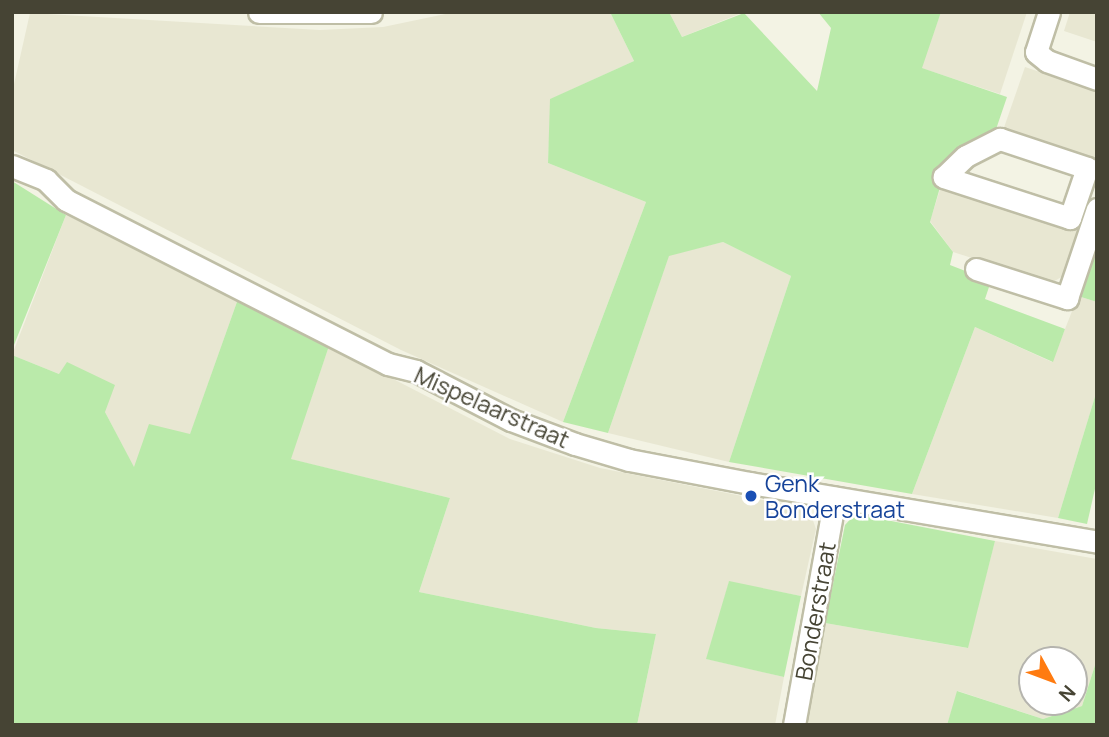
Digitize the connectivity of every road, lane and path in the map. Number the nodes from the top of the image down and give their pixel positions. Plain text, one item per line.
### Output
1 (259, 12) edge
2 (371, 12) edge
3 (1049, 12) edge
4 (1097, 79) edge
5 (999, 145) dead end
6 (12, 166) edge
7 (956, 175) dead end
8 (1091, 175) edge
9 (1072, 212) junction
10 (1095, 214) edge
11 (976, 269) dead end
12 (835, 498) junction
13 (1097, 542) edge
14 (794, 725) edge

1 - 2 street
3 - 4 street
5 - 8 street
6 - 12 street, Mispelaarstraat
7 - 9 street
8 - 9 street
8 - 9 street
9 - 10 street
10 - 11 street
12 - 13 street, Mispelaarstraat
12 - 14 street, Bonderstraat

